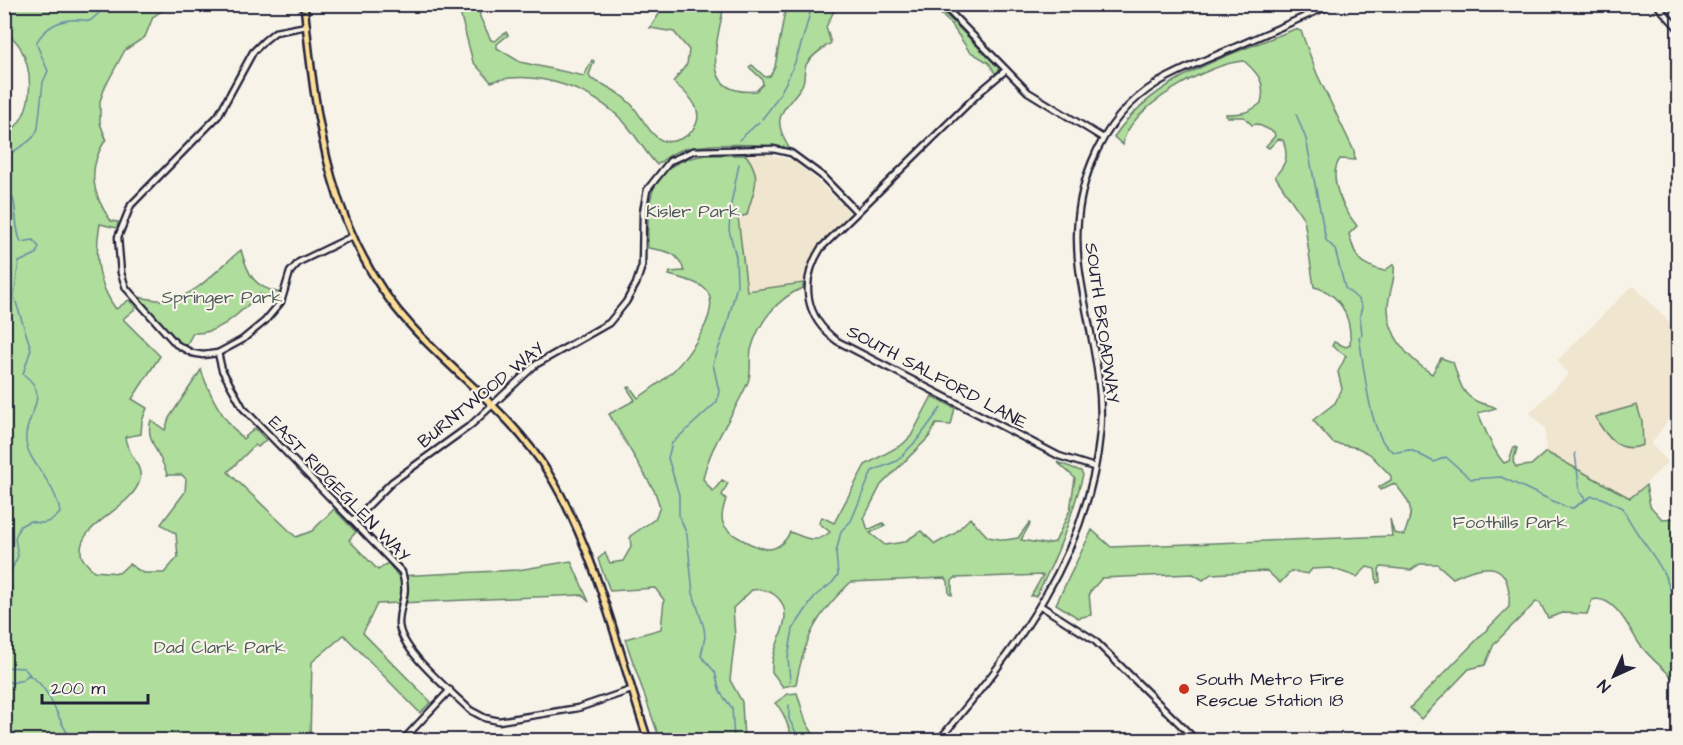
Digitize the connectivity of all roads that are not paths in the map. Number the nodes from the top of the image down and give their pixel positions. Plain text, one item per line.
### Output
1 (304, 4) edge
2 (942, 4) edge
3 (1333, 4) edge
4 (1656, 4) edge
5 (307, 26) junction
6 (1678, 28) edge
7 (1006, 70) junction
8 (1103, 138) junction
9 (857, 212) junction
10 (351, 237) junction
11 (218, 353) junction
12 (494, 404) junction
13 (1094, 467) junction
14 (353, 521) junction
15 (1041, 606) junction
16 (450, 690) junction
17 (631, 690) junction
18 (403, 741) edge
19 (648, 741) edge
20 (939, 741) edge
21 (1196, 741) edge

1 - 5 main road
2 - 7 street
3 - 8 street, SOUTH BROADWAY
4 - 6 street
5 - 10 main road
5 - 11 street
7 - 8 street
7 - 9 street, SOUTH SALFORD LANE
8 - 13 street, SOUTH BROADWAY
9 - 12 street, BURNTWOOD WAY
9 - 13 street, SOUTH SALFORD LANE
10 - 11 street
10 - 12 main road
11 - 14 street, EAST RIDGEGLEN WAY
12 - 14 street, BURNTWOOD WAY
12 - 17 main road
13 - 15 street, SOUTH BROADWAY
14 - 16 street, EAST RIDGEGLEN WAY
15 - 20 street, SOUTH BROADWAY
15 - 21 street
16 - 17 street, EAST RIDGEGLEN WAY
16 - 18 street
17 - 19 main road

